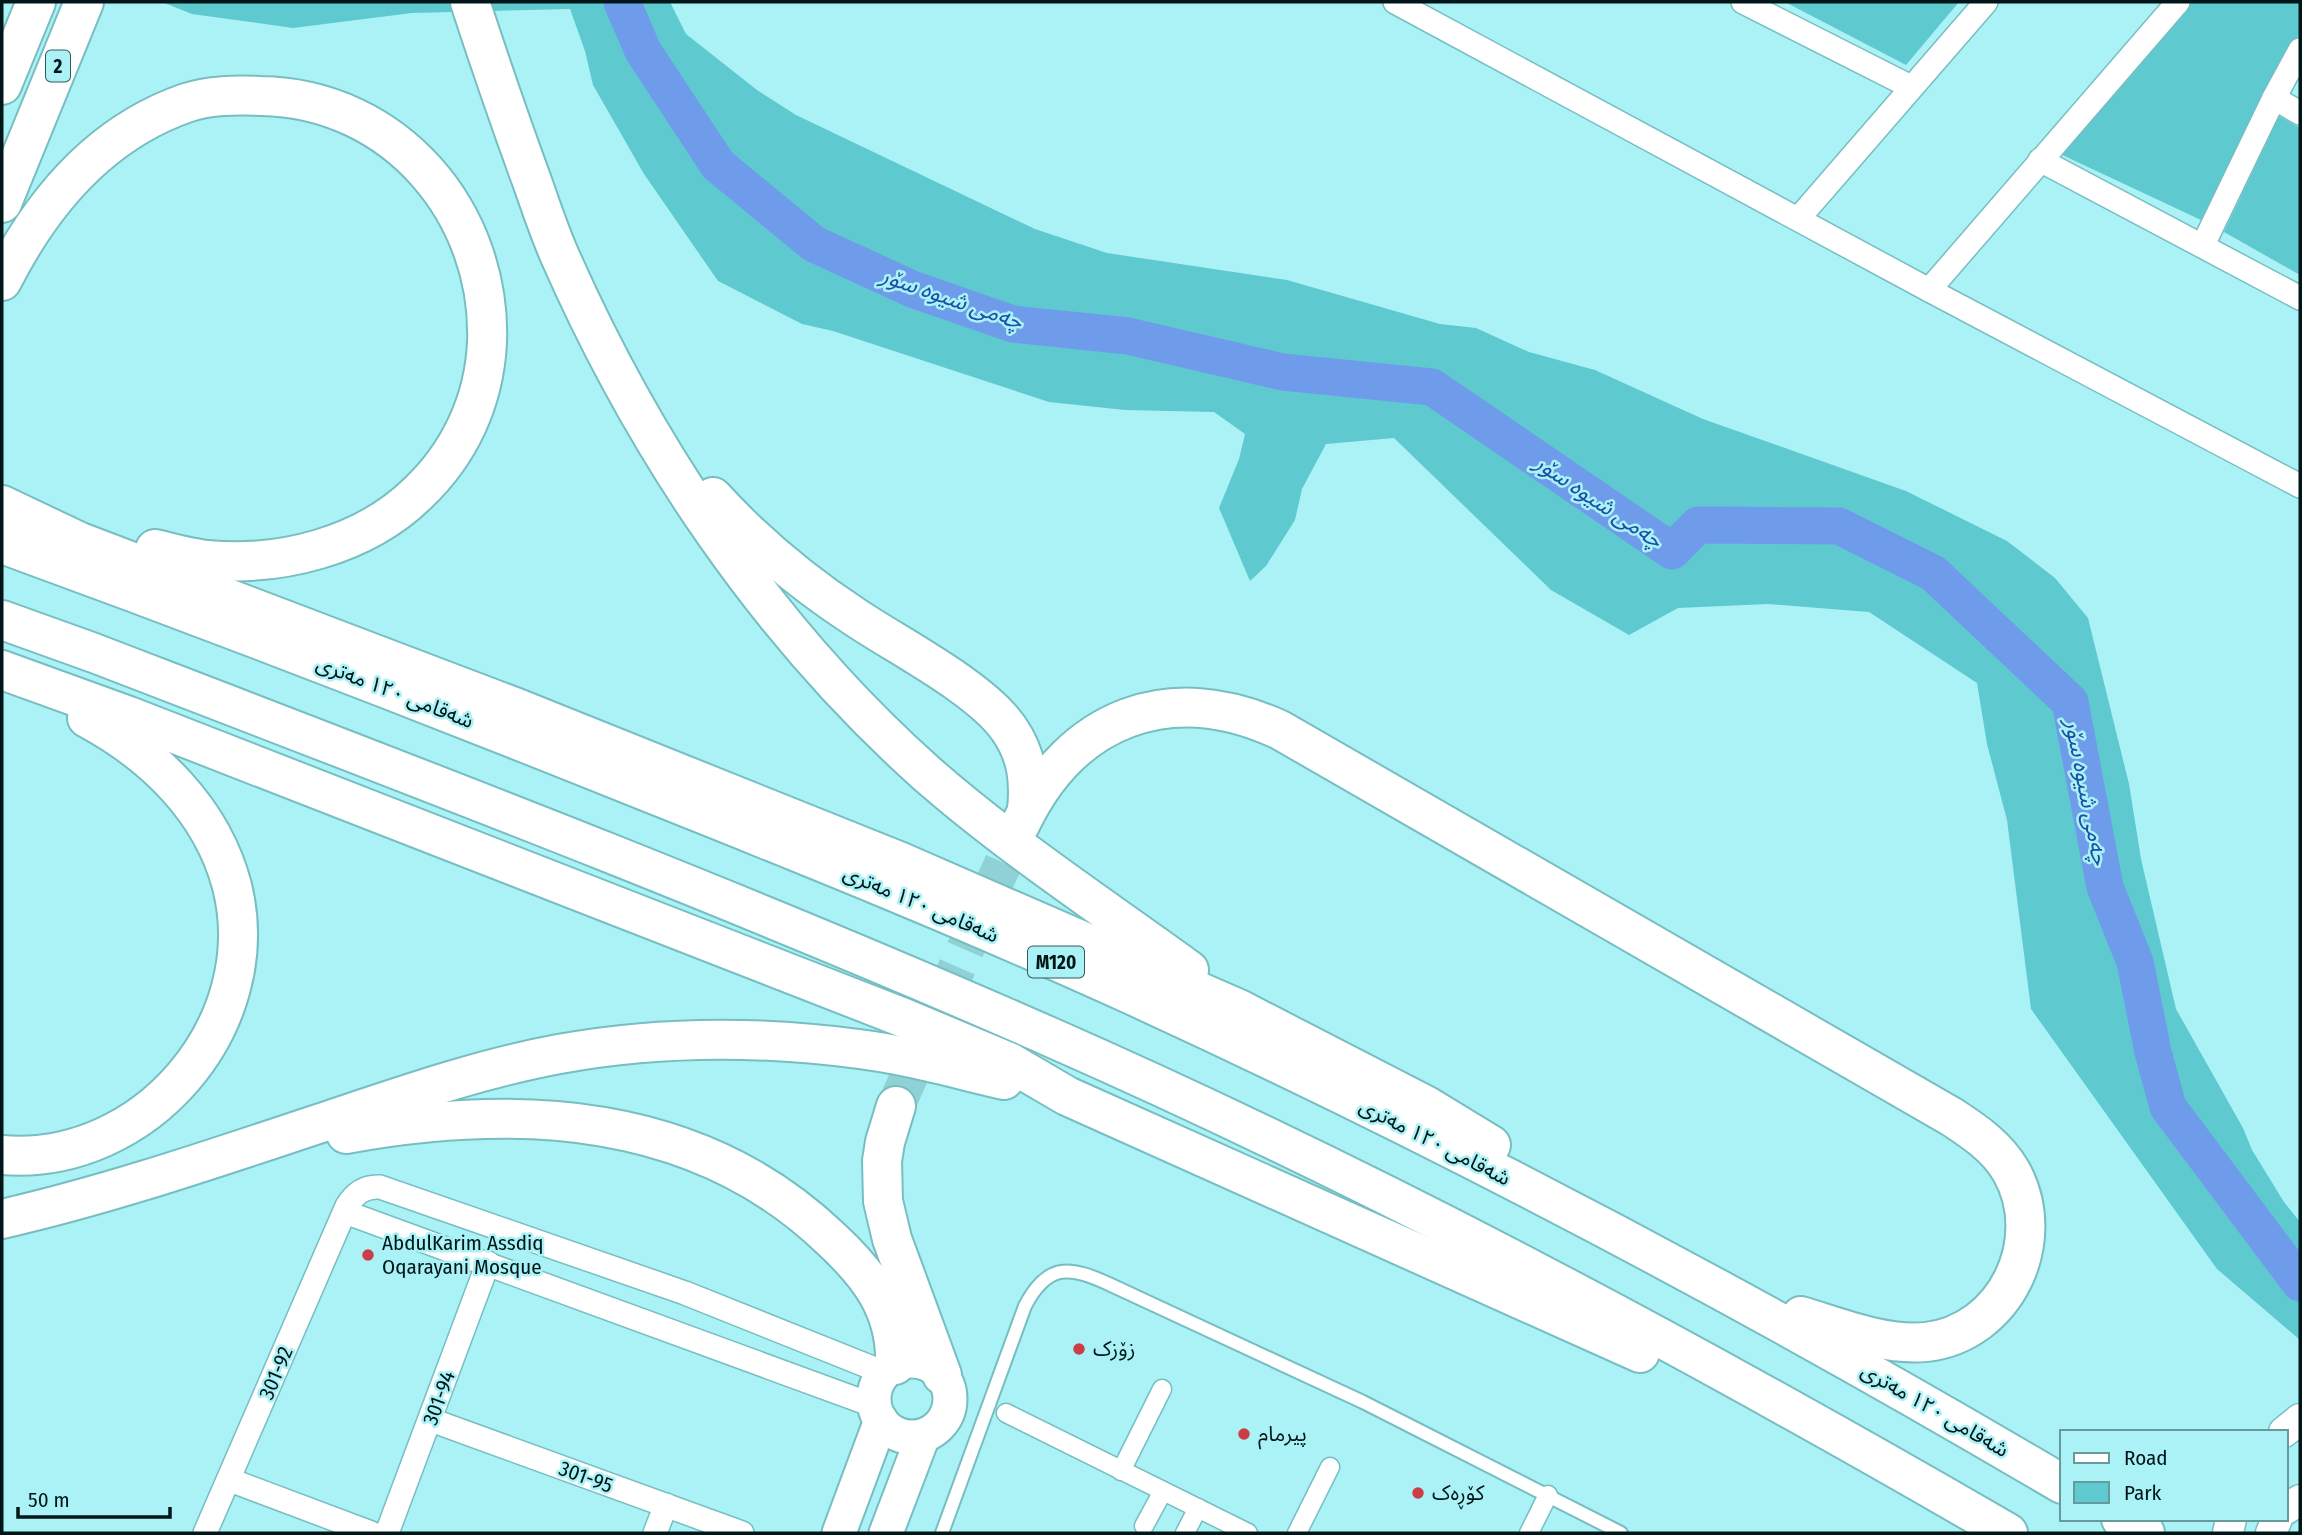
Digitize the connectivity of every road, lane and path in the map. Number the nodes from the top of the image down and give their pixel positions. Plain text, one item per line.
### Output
1 (36, 2) edge
2 (84, 2) edge
3 (470, 2) edge
4 (1395, 2) edge
5 (1743, 2) edge
6 (1986, 2) edge
7 (2178, 2) edge
8 (1425, 8) edge
9 (2300, 50) edge
10 (2, 85) edge
11 (1911, 87) junction
12 (2274, 98) junction
13 (2300, 113) edge
14 (2040, 160) junction
15 (2, 202) edge
16 (1798, 219) junction
17 (2203, 245) junction
18 (2, 281) edge
19 (1929, 289) junction
20 (2300, 298) edge
21 (638, 409) junction
22 (2300, 486) edge
23 (2, 505) edge
24 (2, 544) edge
25 (2, 620) edge
26 (2, 670) edge
27 (2, 680) edge
28 (1239, 1009) junction
29 (1067, 1096) junction
30 (896, 1106) tunnel mouth
31 (2, 1155) edge
32 (150, 1180) junction
33 (345, 1212) junction
34 (2, 1219) edge
35 (1638, 1244) junction
36 (488, 1263) junction
37 (1736, 1296) junction
38 (890, 1369) junction
39 (942, 1376) junction
40 (1162, 1389) dead end
41 (878, 1413) junction
42 (1006, 1413) dead end
43 (431, 1420) junction
44 (923, 1436) junction
45 (1891, 1466) junction
46 (1330, 1468) dead end
47 (1121, 1471) junction
48 (230, 1480) junction
49 (2060, 1483) edge
50 (1163, 1491) junction
51 (1548, 1496) junction
52 (666, 1505) junction
53 (1198, 1508) junction
54 (1144, 1526) dead end
55 (205, 1533) edge
56 (371, 1533) edge
57 (387, 1533) edge
58 (655, 1533) edge
59 (741, 1533) edge
60 (839, 1533) edge
61 (886, 1533) edge
62 (942, 1533) edge
63 (1185, 1533) edge
64 (1248, 1533) edge
65 (1297, 1533) edge
66 (1529, 1533) edge
67 (1621, 1533) edge
68 (2008, 1533) edge

1 - 10 highway, 2
2 - 15 highway, 2
3 - 21 highway
4 - 8 street
5 - 11 street
6 - 11 street
7 - 14 street
8 - 16 street
9 - 12 street
11 - 16 street
12 - 13 street
12 - 17 street
14 - 17 street
14 - 19 street
16 - 19 street
17 - 20 street
18 - 23 highway
19 - 22 street
21 - 28 highway
21 - 37 highway
23 - 28 highway
24 - 35 highway, شەقامی ١٢٠ مەتری / M120
25 - 45 highway
26 - 29 highway
27 - 31 highway
28 - 35 highway
29 - 32 highway
29 - 45 highway
30 - 39 highway
32 - 34 highway
32 - 38 highway
33 - 36 street
33 - 38 street, 301-92
33 - 48 street, 301-92
35 - 37 highway, شەقامی ١٢٠ مەتری / M120
36 - 41 street
36 - 43 street, 301-94
37 - 49 highway, شەقامی ١٢٠ مەتری / M120
38 - 39 main road
38 - 41 main road
39 - 44 main road
40 - 47 street
41 - 44 main road
41 - 60 main road
42 - 47 street
43 - 52 street, 301-95
43 - 57 street, 301-94
44 - 61 main road
45 - 68 highway
46 - 65 street
47 - 50 street
48 - 55 street, 301-92
48 - 56 street
50 - 53 street
50 - 54 street
51 - 62 lane
51 - 66 street
51 - 67 lane
52 - 58 street
52 - 59 street, 301-95
53 - 63 street
53 - 64 street

